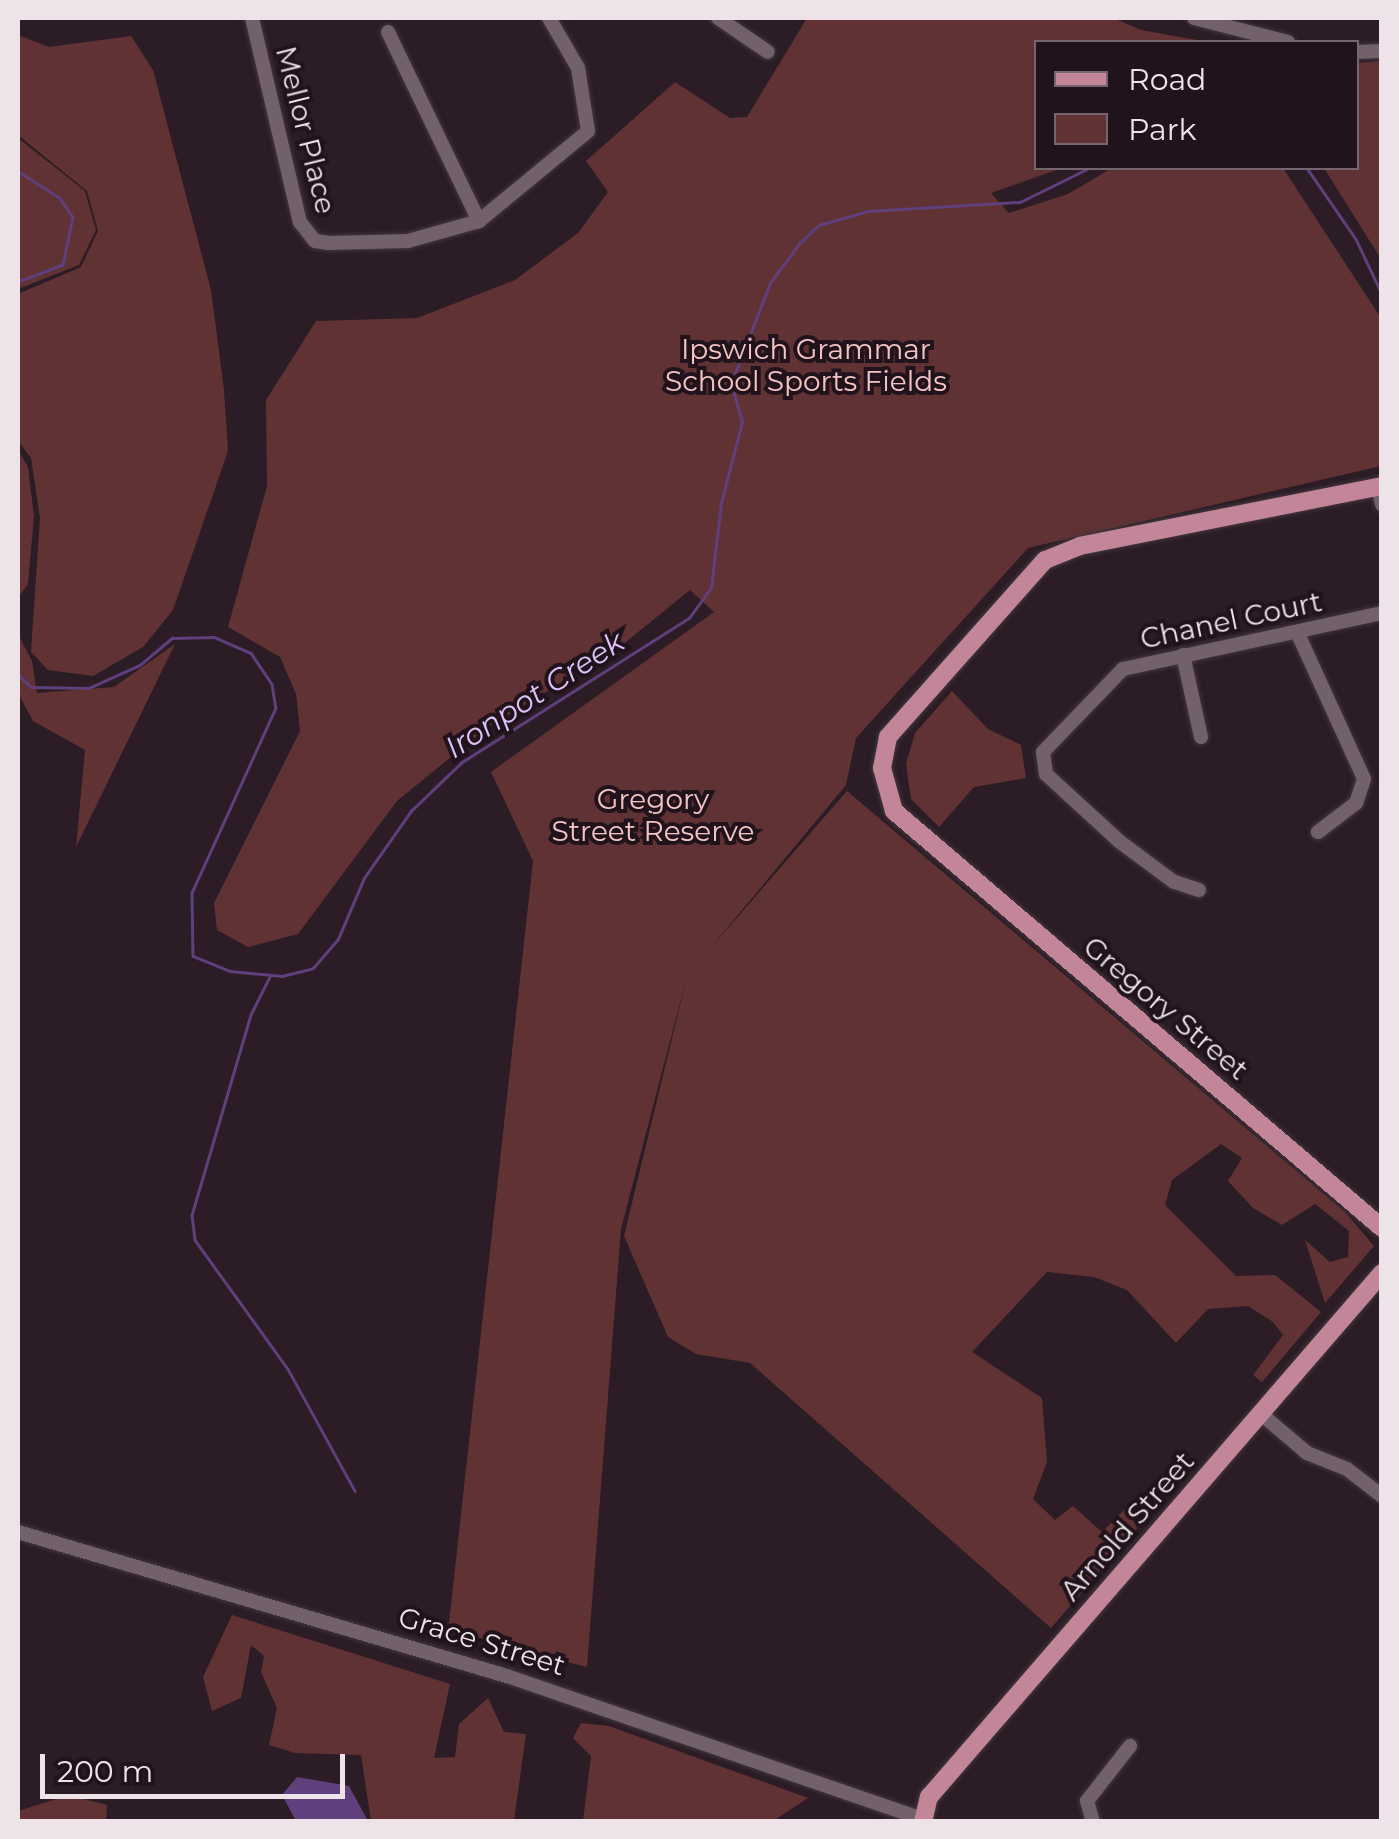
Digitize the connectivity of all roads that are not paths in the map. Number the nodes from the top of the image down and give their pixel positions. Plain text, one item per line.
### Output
1 (252, 18) edge
2 (549, 18) edge
3 (718, 18) edge
4 (1194, 18) edge
5 (1230, 20) edge
6 (388, 32) dead end
7 (1283, 40) edge
8 (768, 52) dead end
9 (479, 221) junction
10 (1380, 492) edge
11 (1382, 612) edge
12 (1298, 634) junction
13 (1183, 655) junction
14 (1201, 737) dead end
15 (1318, 832) dead end
16 (1199, 890) dead end
17 (1382, 1228) edge
18 (1382, 1272) edge
19 (1260, 1413) junction
20 (1382, 1496) edge
21 (18, 1532) edge
22 (1130, 1746) dead end
23 (922, 1820) edge
24 (1093, 1822) edge

1 - 9 street, Mellor Place
2 - 9 street, Mellor Place
3 - 8 street
4 - 5 street
5 - 7 street
6 - 9 street
10 - 17 main road, Gregory Street
11 - 12 street, Chanel Court
12 - 13 street, Chanel Court
12 - 15 street
13 - 14 street
13 - 16 street, Chanel Court
18 - 19 main road, Arnold Street
19 - 20 street
19 - 23 main road, Arnold Street
21 - 23 street, Grace Street
22 - 24 street

